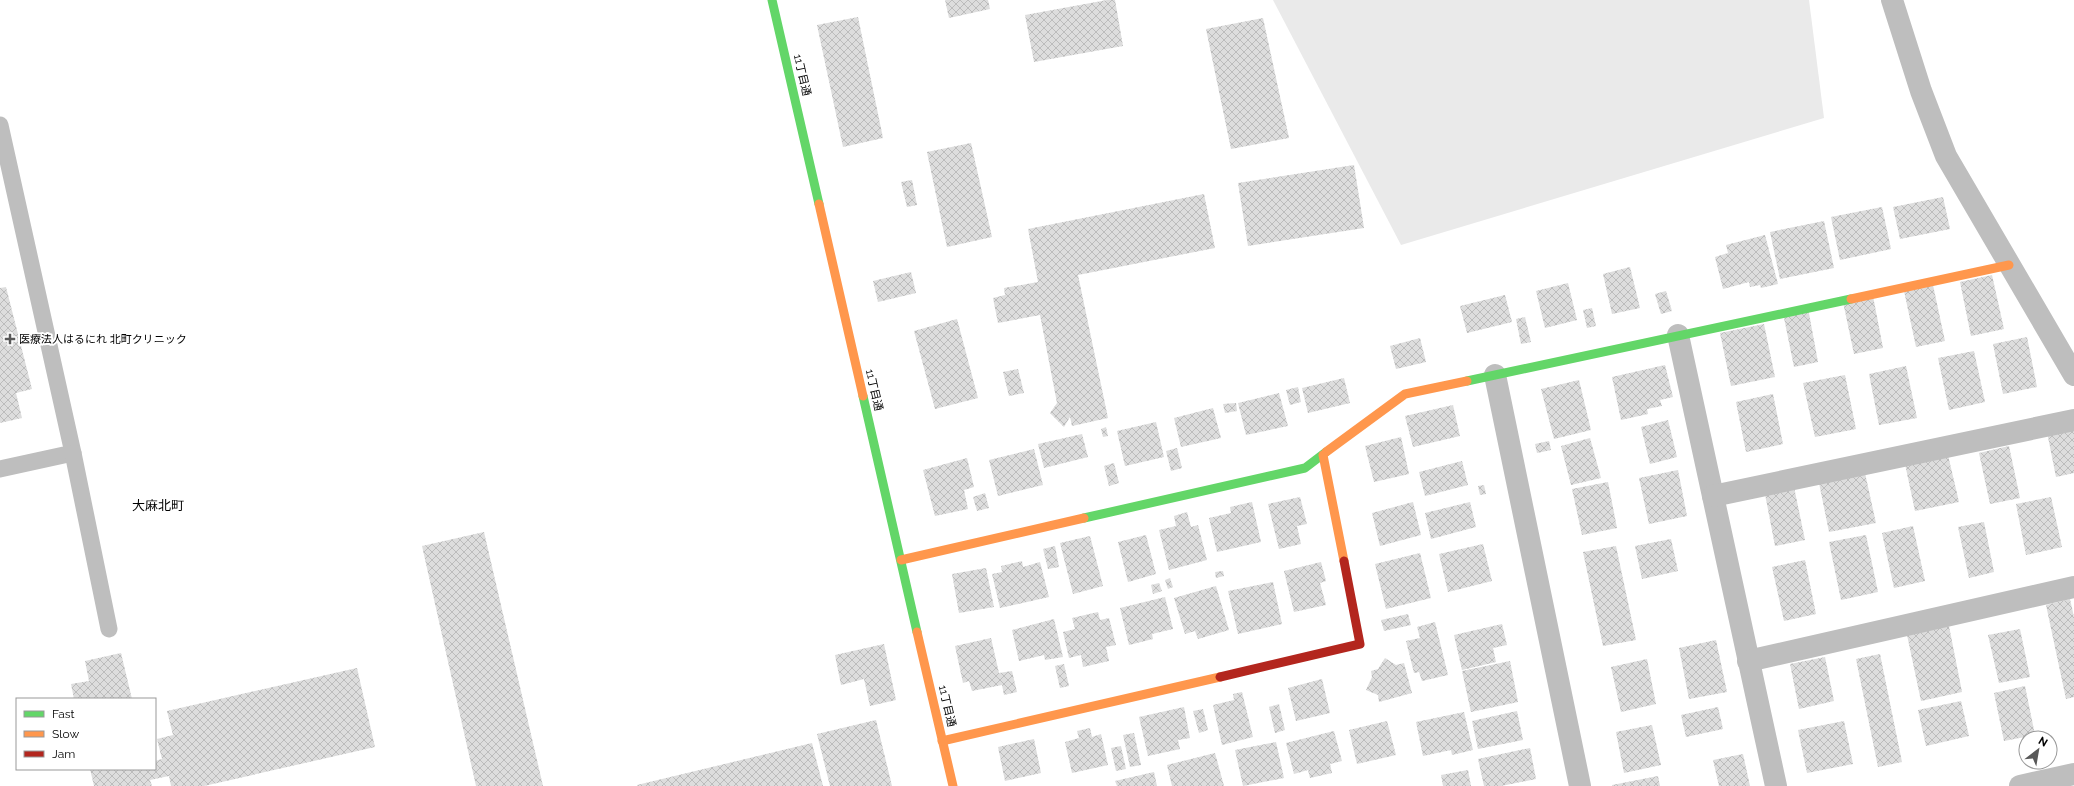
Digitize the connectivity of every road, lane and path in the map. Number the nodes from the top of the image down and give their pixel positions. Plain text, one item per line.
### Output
1 (772, 0) edge
2 (1892, 0) edge
3 (0, 125) edge
4 (2009, 264) junction
5 (1678, 335) junction
6 (1494, 375) junction
7 (2074, 375) edge
8 (2074, 420) edge
9 (73, 453) junction
10 (1323, 455) junction
11 (0, 469) edge
12 (1713, 496) junction
13 (901, 560) junction
14 (2074, 587) edge
15 (109, 629) dead end
16 (1748, 660) junction
17 (942, 740) junction
18 (2074, 774) edge
19 (953, 786) edge
20 (1580, 786) edge
21 (1776, 786) edge
22 (2020, 786) edge

1 - 13 street, 11丁目通
2 - 4 street
3 - 9 lane
4 - 5 street
4 - 7 street
5 - 6 street
5 - 12 street
6 - 10 street
6 - 20 street
8 - 12 street
9 - 11 lane
9 - 15 lane
10 - 13 street
10 - 17 street
12 - 16 street
13 - 17 street, 11丁目通
14 - 16 street
16 - 21 street
17 - 19 street, 11丁目通
18 - 22 street

